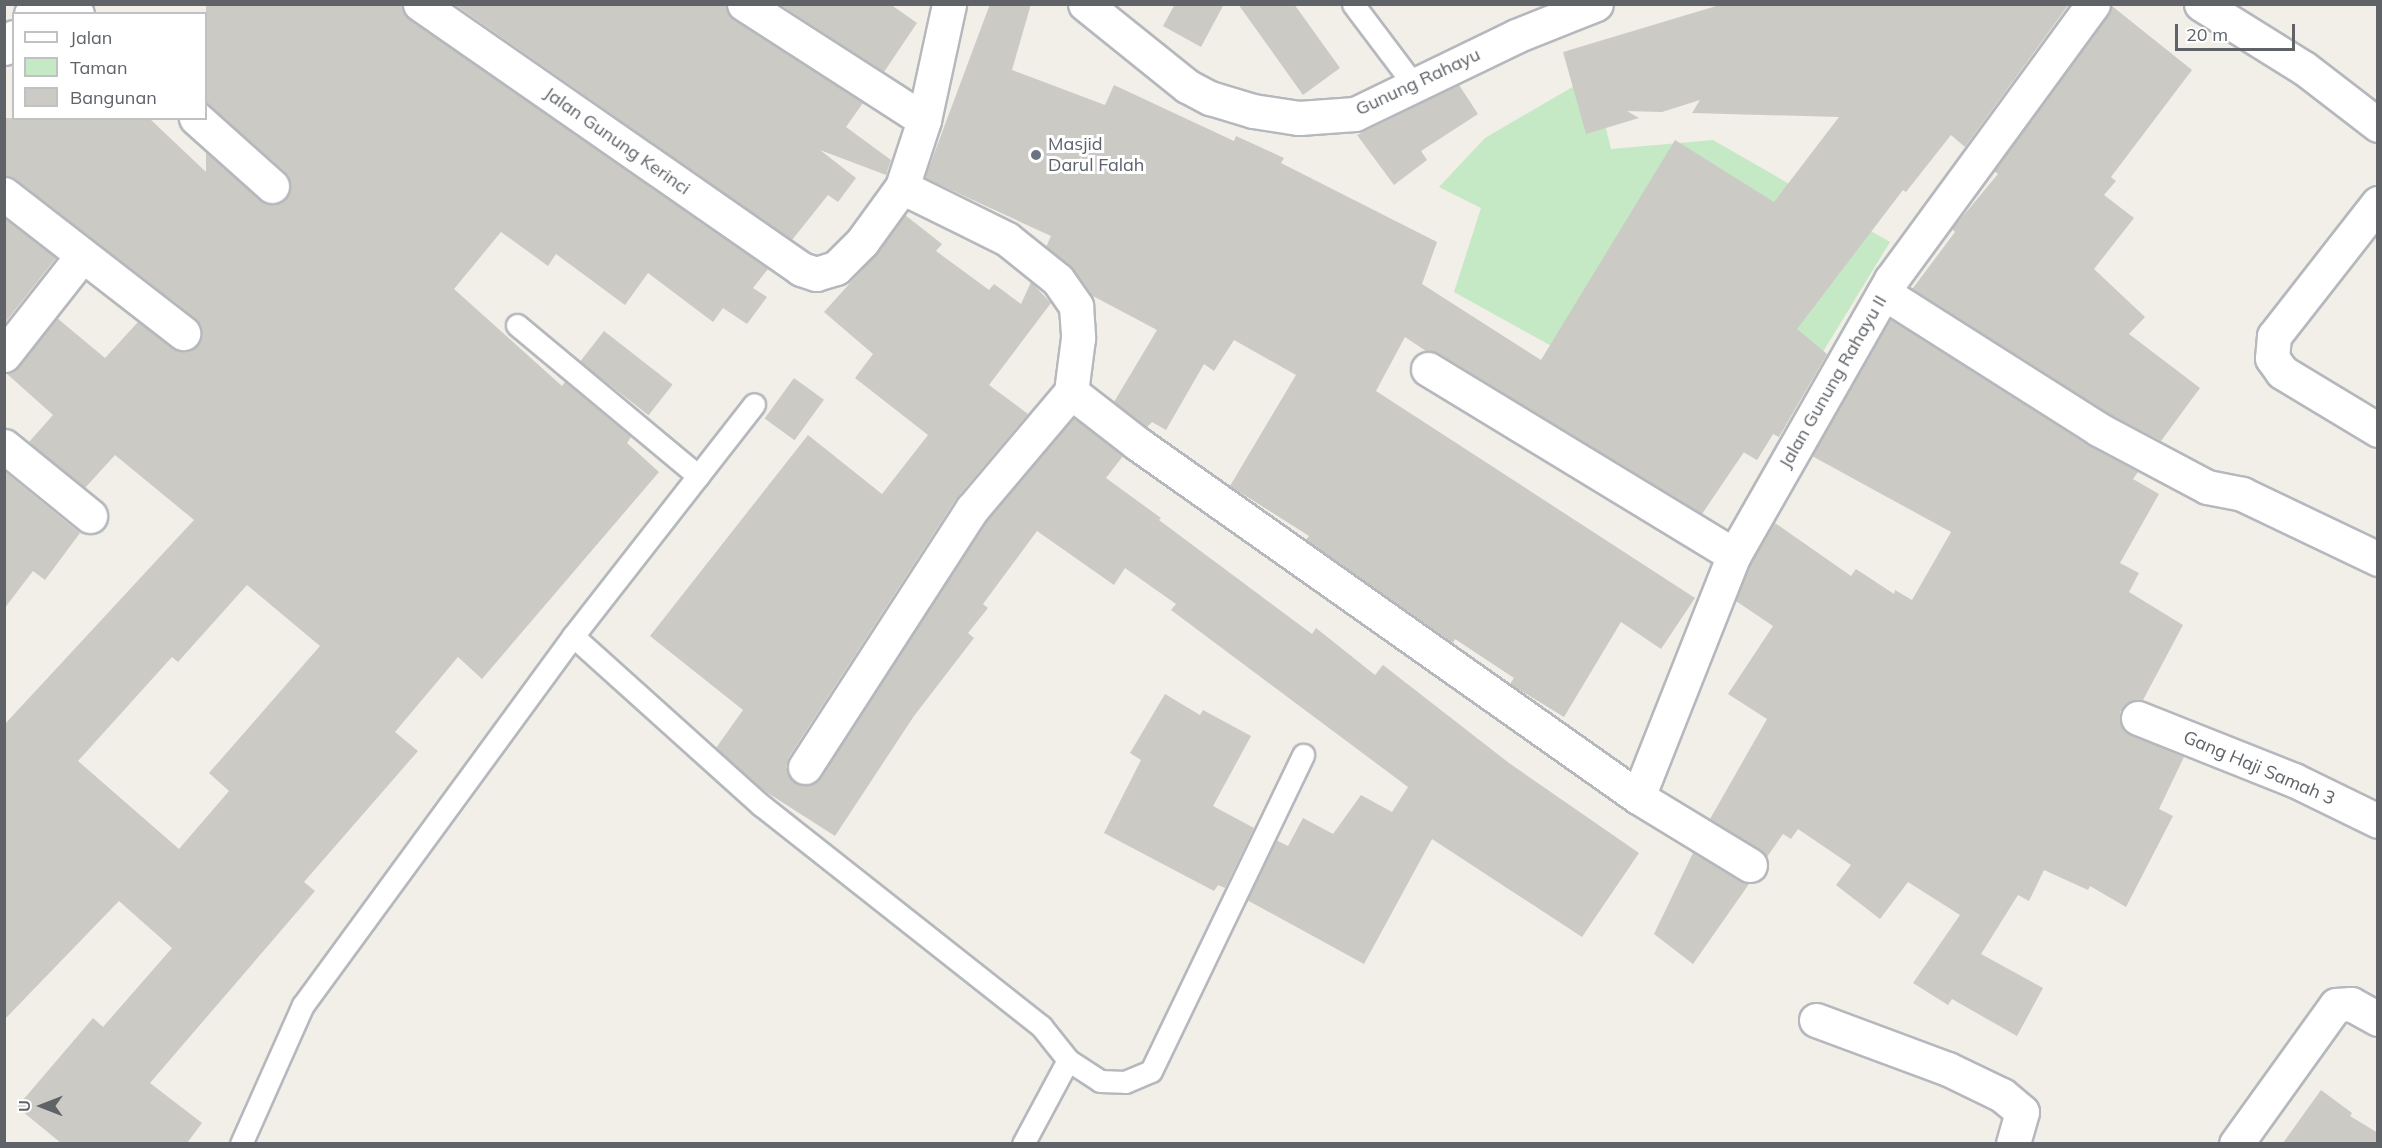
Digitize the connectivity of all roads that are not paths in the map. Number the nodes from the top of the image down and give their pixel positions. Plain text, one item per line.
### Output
1 (420, 4) edge
2 (744, 4) edge
3 (949, 4) edge
4 (1085, 4) edge
5 (1353, 4) edge
6 (1596, 4) edge
7 (2093, 4) edge
8 (2201, 4) edge
9 (1125, 18) edge
10 (1414, 85) junction
11 (198, 120) edge
12 (924, 120) junction
13 (2378, 125) edge
14 (272, 186) dead end
15 (902, 187) junction
16 (4, 194) edge
17 (2378, 202) edge
18 (82, 256) junction
19 (1884, 293) junction
20 (517, 325) dead end
21 (183, 333) dead end
22 (4, 355) edge
23 (1428, 369) dead end
24 (1071, 392) junction
25 (754, 404) dead end
26 (2378, 430) edge
27 (4, 446) edge
28 (698, 476) junction
29 (90, 516) dead end
30 (1734, 555) junction
31 (2378, 559) edge
32 (573, 636) junction
33 (2138, 718) dead end
34 (1303, 755) dead end
35 (804, 767) dead end
36 (1638, 796) junction
37 (2378, 821) edge
38 (1749, 865) dead end
39 (2378, 1019) edge
40 (1816, 1020) dead end
41 (1068, 1060) junction
42 (241, 1143) edge
43 (1023, 1143) edge
44 (2013, 1143) edge
45 (2236, 1143) edge

1 - 15 street, Jalan Gunung Kerinci
2 - 12 street
3 - 12 street
4 - 9 street, Gunung Rahayu
5 - 10 lane
6 - 10 street, Gunung Rahayu
7 - 19 street, Jalan Gunung Rahayu II
8 - 13 street
9 - 10 street, Gunung Rahayu
11 - 14 street
12 - 15 street
15 - 24 street
16 - 18 street
17 - 26 street
18 - 21 street
18 - 22 street
19 - 30 street, Jalan Gunung Rahayu II
19 - 31 street
20 - 28 lane
23 - 30 street
24 - 35 street
24 - 36 street
25 - 28 lane
27 - 29 street
28 - 32 lane
30 - 36 street, Jalan Gunung Rahayu II
32 - 41 lane
32 - 42 lane
33 - 37 street, Gang Haji Samah 3
34 - 41 lane
36 - 38 street
39 - 45 street
40 - 44 street
41 - 43 lane

